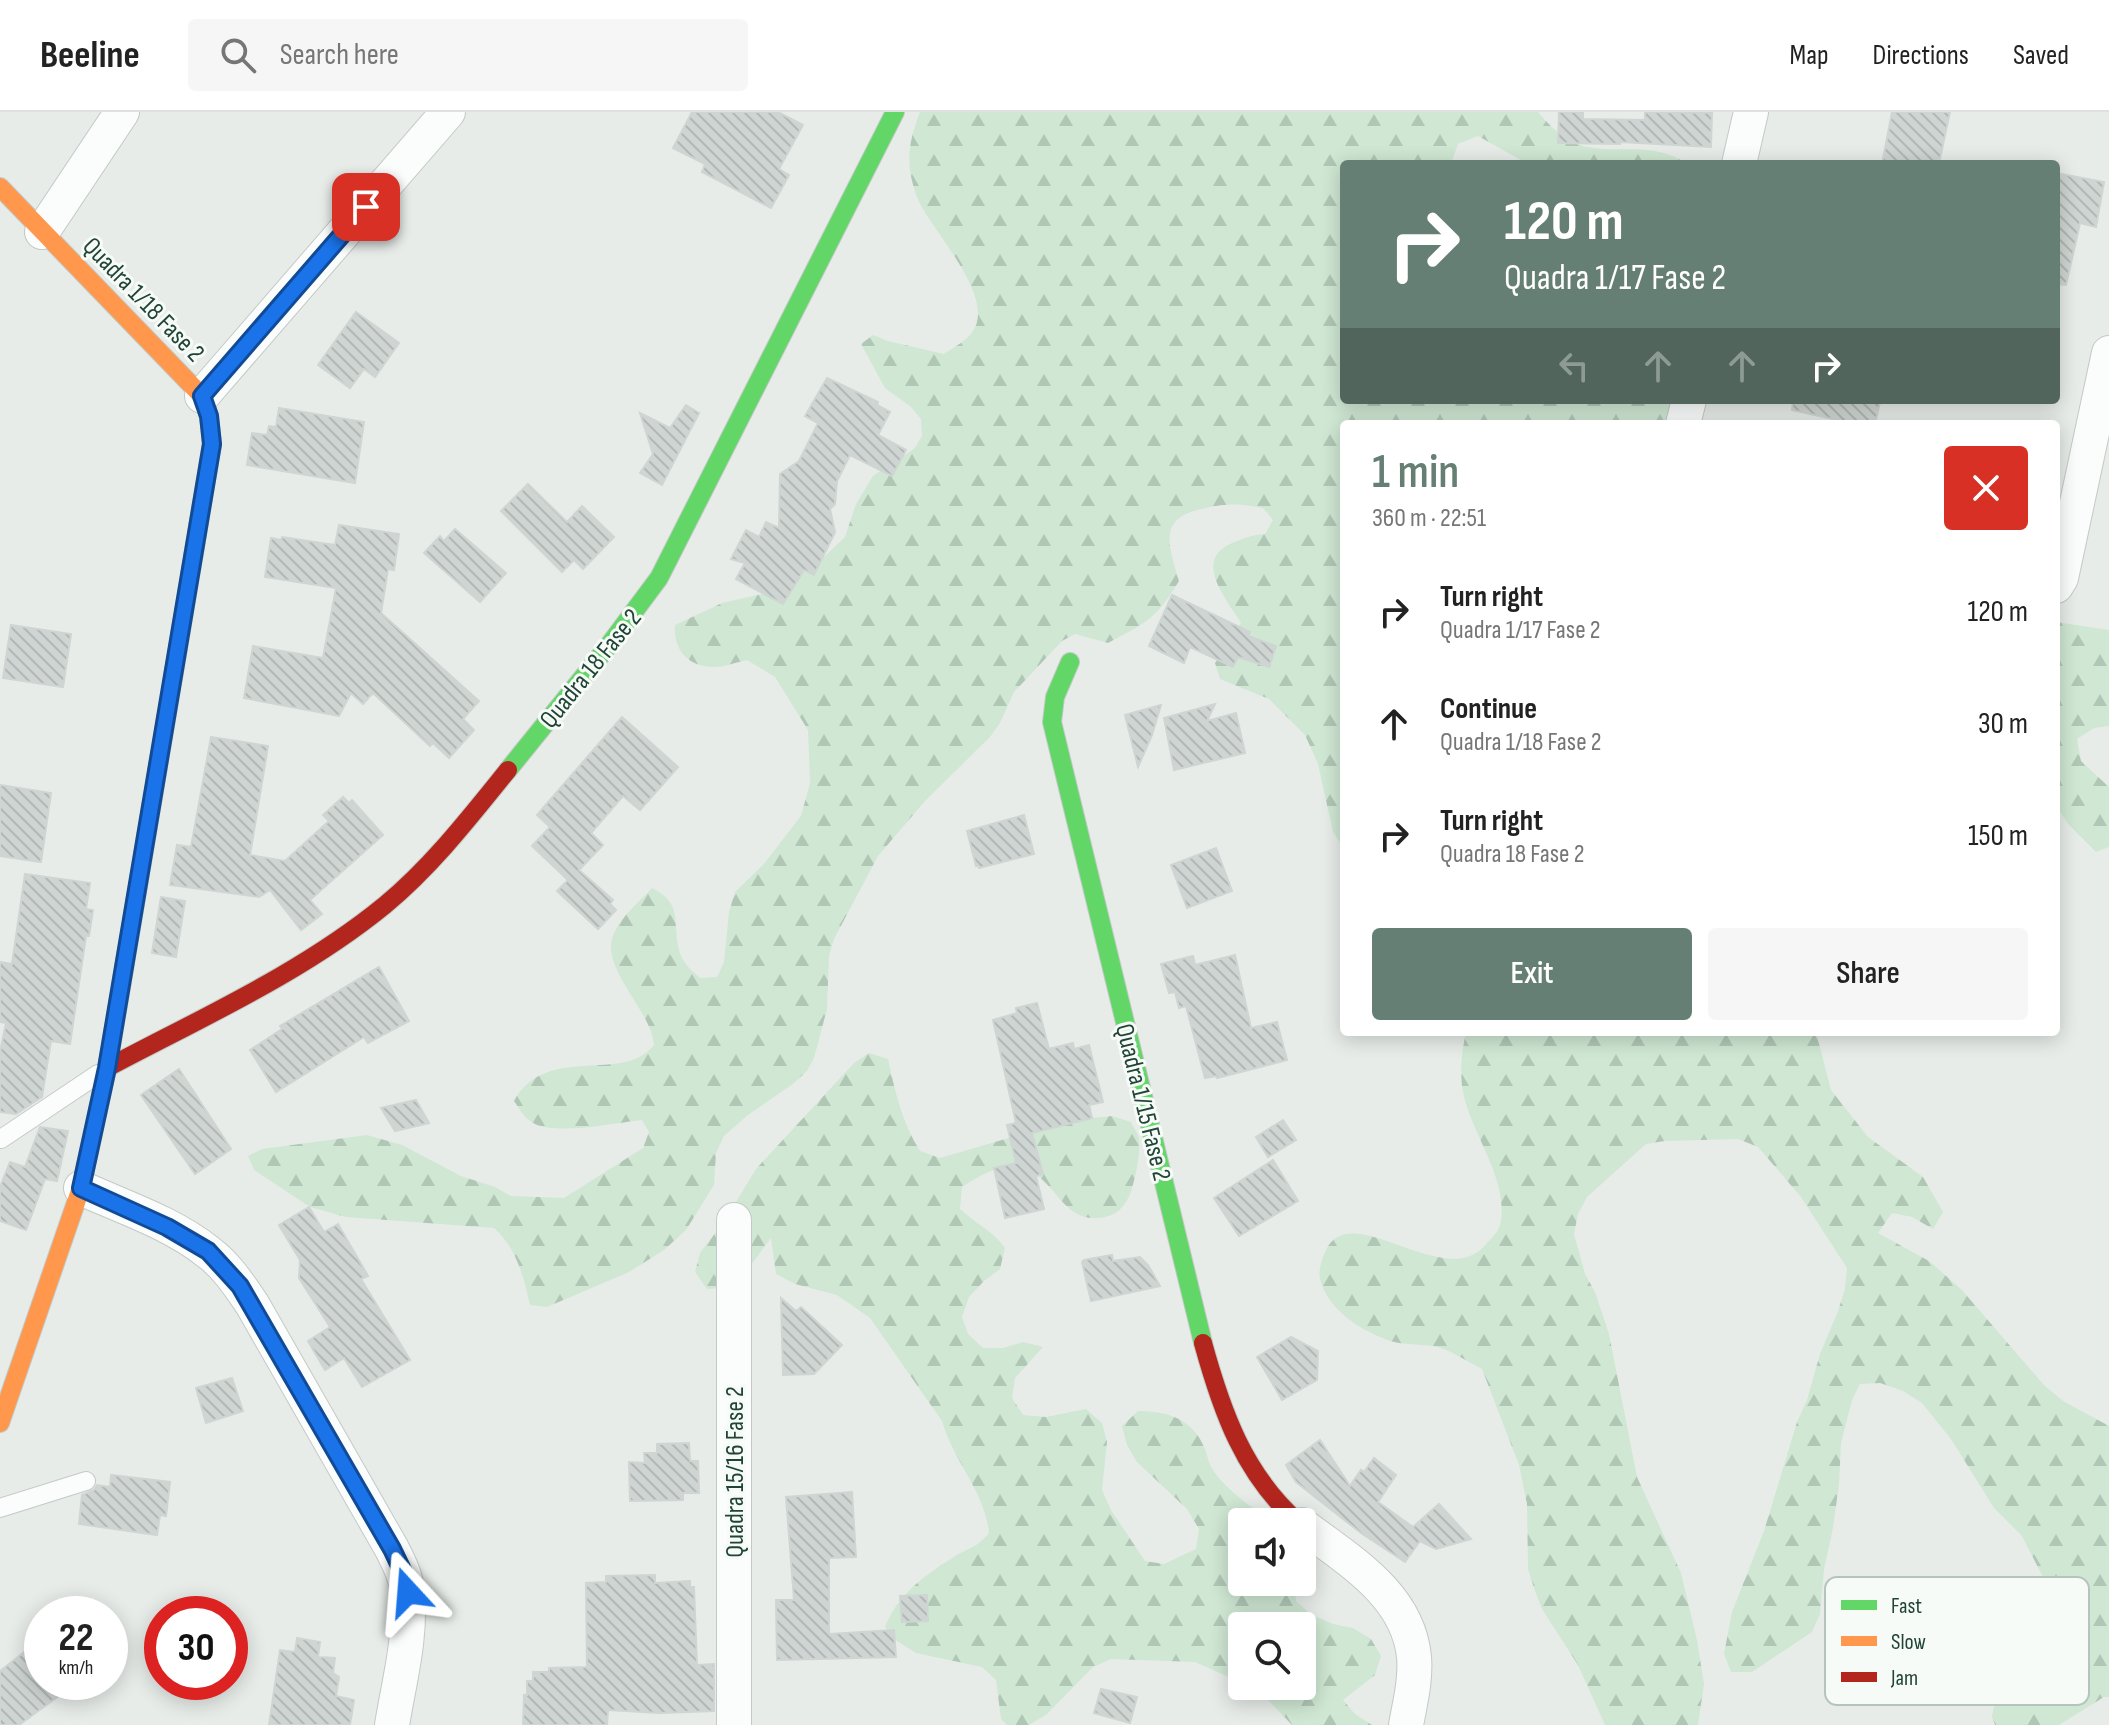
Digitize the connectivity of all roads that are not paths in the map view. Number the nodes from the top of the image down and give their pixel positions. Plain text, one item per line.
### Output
1 (122, 112) edge
2 (448, 112) edge
3 (895, 112) edge
4 (1751, 112) edge
5 (1740, 160) edge
6 (0, 187) edge
7 (42, 232) junction
8 (2109, 353) edge
9 (202, 396) junction
10 (2060, 573) edge
11 (1070, 662) dead end
12 (107, 1068) junction
13 (1, 1139) edge
14 (81, 1188) junction
15 (734, 1220) dead end
16 (0, 1423) edge
17 (86, 1481) dead end
18 (0, 1508) edge
19 (1282, 1508) edge
20 (1316, 1536) edge
21 (392, 1725) edge
22 (734, 1725) edge
23 (1406, 1725) edge

1 - 7 street
2 - 9 street
3 - 12 street, Quadra 18 Fase 2
4 - 5 street
6 - 7 street, Quadra 1/18 Fase 2
7 - 9 street, Quadra 1/18 Fase 2
8 - 10 street
9 - 12 street, Quadra 1/18 Fase 2
11 - 19 street, Quadra 1/15 Fase 2
12 - 13 lane
12 - 14 street, Quadra 1/18 Fase 2
14 - 16 street, Quadra 1/18 Fase 2
14 - 21 street
15 - 22 street, Quadra 15/16 Fase 2
17 - 18 lane
20 - 23 street, Quadra 1/15 Fase 2

